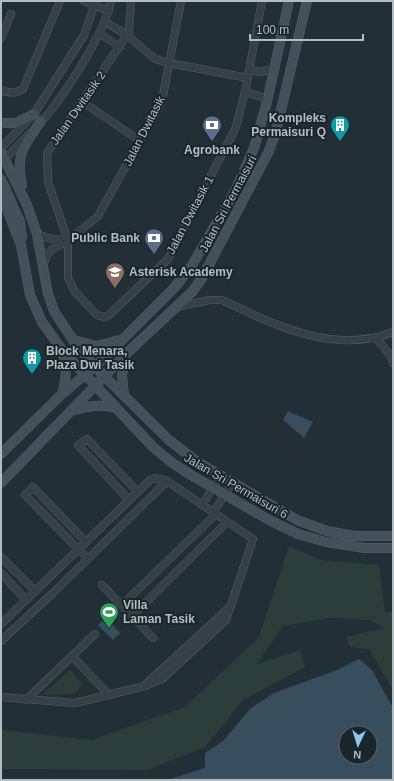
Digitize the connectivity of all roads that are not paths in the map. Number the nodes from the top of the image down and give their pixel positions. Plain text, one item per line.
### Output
1 (60, 1) edge
2 (84, 1) edge
3 (111, 1) edge
4 (131, 1) edge
5 (181, 1) edge
6 (262, 1) edge
7 (290, 1) edge
8 (307, 1) edge
9 (96, 4) edge
10 (109, 11) junction
11 (11, 14) dead end
12 (106, 22) junction
13 (100, 34) junction
14 (127, 36) junction
15 (1, 38) edge
16 (120, 47) junction
17 (169, 64) junction
18 (249, 69) junction
19 (274, 69) junction
20 (248, 78) junction
21 (1, 90) edge
22 (245, 92) junction
23 (81, 101) junction
24 (267, 102) junction
25 (34, 114) junction
26 (41, 122) junction
27 (1, 123) edge
28 (139, 140) junction
29 (1, 148) edge
30 (2, 157) edge
31 (1, 178) edge
32 (1, 194) edge
33 (27, 205) junction
34 (37, 234) junction
35 (68, 241) junction
36 (21, 245) junction
37 (42, 268) junction
38 (176, 307) junction
39 (393, 332) edge
40 (376, 338) junction
41 (73, 340) junction
42 (121, 340) junction
43 (62, 350) junction
44 (126, 354) junction
45 (393, 363) edge
46 (95, 367) junction
47 (86, 375) junction
48 (105, 377) junction
49 (96, 386) junction
50 (61, 396) junction
51 (124, 396) junction
52 (117, 408) junction
53 (72, 410) junction
54 (1, 454) edge
55 (220, 476) junction
56 (167, 481) junction
57 (1, 482) edge
58 (232, 483) junction
59 (213, 488) junction
60 (138, 492) junction
61 (225, 495) junction
62 (129, 500) junction
63 (202, 505) junction
64 (214, 514) junction
65 (227, 522) junction
66 (393, 536) edge
67 (86, 542) junction
68 (393, 548) edge
69 (78, 549) junction
70 (1, 556) edge
71 (88, 559) junction
72 (1, 573) edge
73 (102, 585) dead end
74 (35, 591) junction
75 (26, 600) junction
76 (122, 606) junction
77 (132, 616) junction
78 (1, 624) edge
79 (94, 634) dead end
80 (153, 638) dead end
81 (1, 641) edge
82 (72, 656) junction
83 (109, 695) junction
84 (1, 697) edge
85 (26, 700) junction

1 - 21 street
2 - 9 street
3 - 10 street
4 - 14 street, Jalan Dwitasik 2
5 - 17 street, Jalan Dwitasik
6 - 18 street, Jalan Dwitasik 1
7 - 19 main road, Jalan Sri Permaisuri
8 - 38 main road, Jalan Sri Permaisuri
9 - 10 street
9 - 25 street
10 - 12 street
11 - 15 street
12 - 13 street
12 - 14 street
13 - 16 street
13 - 26 street
14 - 16 street, Jalan Dwitasik 2
14 - 17 street
16 - 23 street, Jalan Dwitasik 2
17 - 20 street
17 - 28 street, Jalan Dwitasik
18 - 19 street
18 - 20 street, Jalan Dwitasik 1
19 - 24 main road, Jalan Sri Permaisuri
20 - 22 street, Jalan Dwitasik 1
22 - 24 street
22 - 35 street, Jalan Dwitasik 1
23 - 28 street
23 - 35 street, Jalan Dwitasik 2
24 - 42 main road, Jalan Sri Permaisuri
25 - 27 main road
25 - 29 street
26 - 30 street
26 - 33 main road
28 - 35 street, Jalan Dwitasik
30 - 33 main road
31 - 36 main road
32 - 36 main road
33 - 34 main road, Jalan Sri Permaisuri 6
34 - 35 street
34 - 37 main road, Jalan Sri Permaisuri 6
35 - 37 street, Jalan Dwitasik
36 - 43 main road, Jalan Sri Permaisuri 6
37 - 41 main road, Jalan Sri Permaisuri 6
38 - 40 street
38 - 44 main road, Jalan Sri Permaisuri
39 - 40 street
40 - 45 street
41 - 42 main road
41 - 46 main road, Jalan Sri Permaisuri 6
42 - 46 main road, Jalan Sri Permaisuri
43 - 47 main road, Jalan Sri Permaisuri 6
43 - 50 main road
44 - 48 main road, Jalan Sri Permaisuri
44 - 51 main road
46 - 47 main road, Jalan Sri Permaisuri
46 - 48 main road, Jalan Sri Permaisuri 6
47 - 49 main road, Jalan Sri Permaisuri 6
47 - 50 main road, Jalan Sri Permaisuri
48 - 49 main road, Jalan Sri Permaisuri
48 - 51 main road, Jalan Sri Permaisuri 6
49 - 52 main road, Jalan Sri Permaisuri 6
49 - 53 main road, Jalan Sri Permaisuri
50 - 54 main road, Jalan Sri Permaisuri
51 - 55 main road, Jalan Sri Permaisuri 6
52 - 53 main road
52 - 59 main road, Jalan Sri Permaisuri 6
53 - 57 main road, Jalan Sri Permaisuri
55 - 58 main road, Jalan Sri Permaisuri 6
55 - 59 street
56 - 60 street
56 - 63 street
56 - 71 street
58 - 61 street
58 - 66 main road, Jalan Sri Permaisuri 6
59 - 61 main road, Jalan Sri Permaisuri 6
59 - 63 street
60 - 62 street
60 - 62 street
61 - 64 street
61 - 68 main road, Jalan Sri Permaisuri 6
62 - 67 street
63 - 64 street
64 - 65 street
64 - 76 street
65 - 77 street
65 - 83 street
67 - 69 street
67 - 69 street
69 - 71 street
69 - 74 street
70 - 74 street
71 - 81 street
72 - 75 street
73 - 76 street
74 - 75 street
75 - 78 street
76 - 77 street
77 - 80 street
79 - 82 street
82 - 83 street
82 - 85 street
83 - 85 street
84 - 85 street

